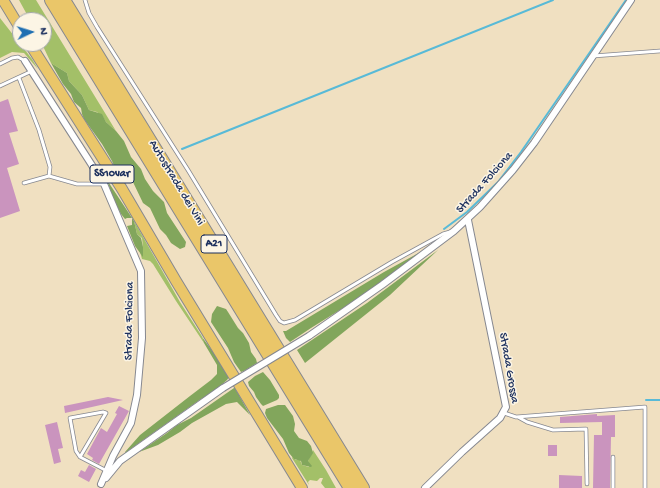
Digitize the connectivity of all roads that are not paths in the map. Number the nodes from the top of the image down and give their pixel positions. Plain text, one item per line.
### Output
1 (52, 0) edge
2 (64, 0) edge
3 (85, 0) edge
4 (631, 0) edge
5 (3, 1) edge
6 (12, 15) edge
7 (660, 51) edge
8 (35, 52) edge
9 (593, 56) junction
10 (25, 61) joint
11 (0, 64) edge
12 (32, 71) junction
13 (19, 78) junction
14 (0, 86) edge
15 (49, 176) junction
16 (24, 183) dead end
17 (104, 184) junction
18 (468, 220) junction
19 (454, 231) junction
20 (504, 413) junction
21 (516, 417) junction
22 (80, 457) junction
23 (613, 457) dead end
24 (107, 471) junction
25 (587, 484) dead end
26 (101, 486) edge
27 (302, 488) edge
28 (350, 488) edge
29 (363, 488) edge
30 (424, 488) edge
31 (613, 488) edge
32 (645, 488) edge

1 - 28 highway, Autostrada dei Vini / A21
2 - 29 highway, Autostrada dei Vini / A21
3 - 19 lane
4 - 9 street, Strada Folciona
5 - 6 highway
7 - 9 lane
8 - 27 highway, SS10var
9 - 18 street, Strada Folciona
10 - 11 lane
10 - 12 street, Strada Folciona
12 - 13 lane
12 - 17 street, Strada Folciona
13 - 14 lane
13 - 15 lane
15 - 16 lane
15 - 17 lane
17 - 24 street, Strada Folciona
18 - 19 street, Strada Folciona
18 - 20 street, Strada Grossa
19 - 26 street, Strada Folciona, bridge
20 - 21 lane
20 - 30 street, Strada Grossa
21 - 25 lane
21 - 32 lane
22 - 22 lane
22 - 24 lane
23 - 31 lane
24 - 26 street, Strada Folciona

